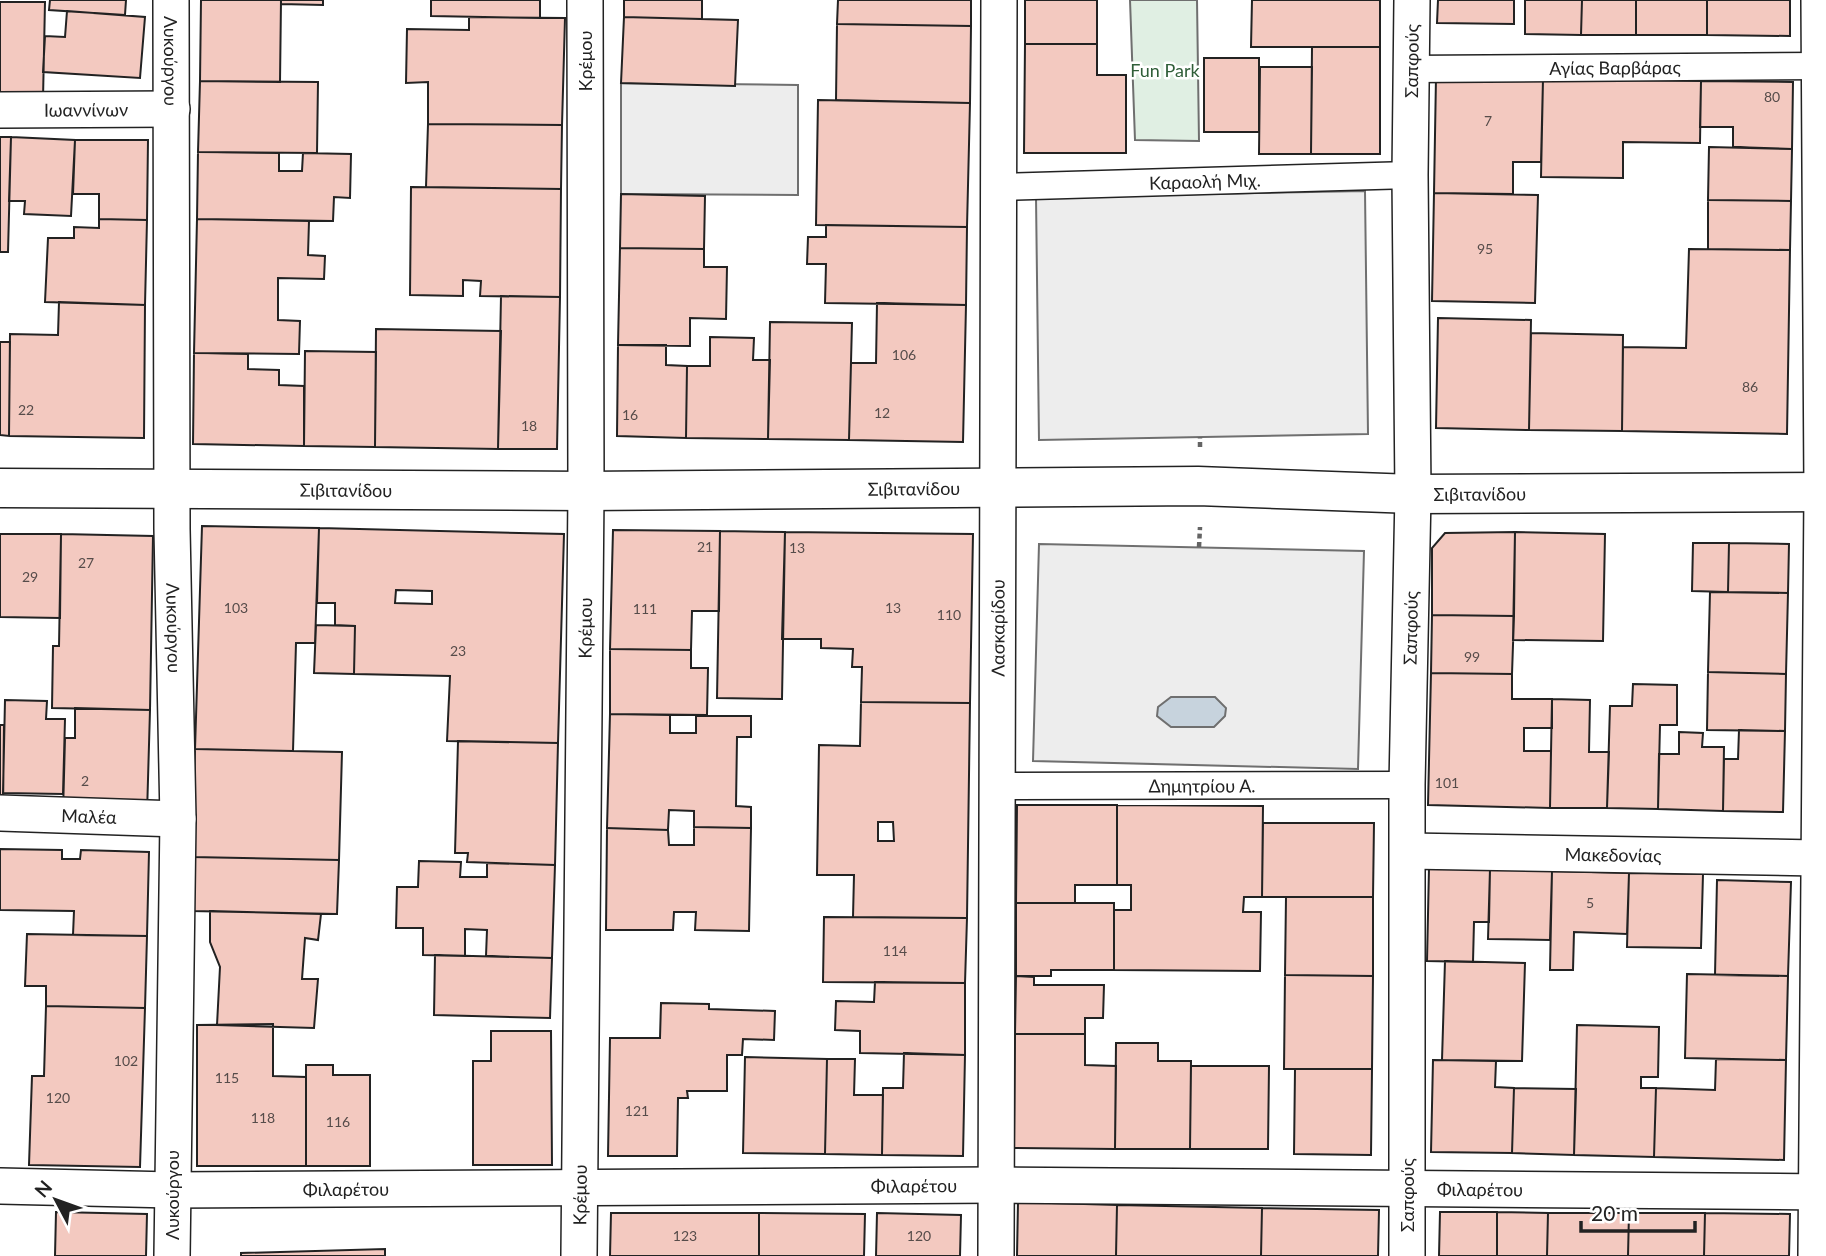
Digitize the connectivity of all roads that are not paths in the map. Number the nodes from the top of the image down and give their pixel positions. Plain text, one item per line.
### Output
1 (171, 0) edge
2 (585, 0) edge
3 (999, 0) edge
4 (1412, 0) edge
5 (1819, 0) edge
6 (1819, 66) junction
7 (1410, 69) junction
8 (172, 109) junction
9 (0, 110) edge
10 (1409, 175) junction
11 (1000, 187) junction
12 (0, 488) edge
13 (173, 488) junction
14 (998, 488) junction
15 (586, 491) junction
16 (1824, 492) edge
17 (1413, 494) junction
18 (1407, 785) junction
19 (997, 786) junction
20 (0, 813) edge
21 (178, 818) junction
22 (1408, 851) junction
23 (1817, 858) junction
24 (996, 1185) junction
25 (0, 1186) edge
26 (578, 1188) junction
27 (172, 1189) junction
28 (1407, 1190) junction
29 (1821, 1193) edge
30 (172, 1256) edge
31 (579, 1256) edge
32 (996, 1256) edge
33 (1407, 1256) edge
34 (1816, 1256) edge

1 - 8 street, Λυκούργου
2 - 15 street, Κρέμου
3 - 11 street, Λασκαρίδου
4 - 7 street, Σαπφούς
5 - 6 street
6 - 7 street, Αγίας Βαρβάρας
6 - 16 street
7 - 10 street, Σαπφούς
8 - 9 street, Ιωαννίνων
8 - 13 street, Λυκούργου
10 - 11 street, Καραολή Μιχ.
10 - 17 street, Σαπφούς
11 - 14 street, Λασκαρίδου
12 - 13 main road, Σιβιτανίδου
13 - 15 main road, Σιβιτανίδου
13 - 21 street, Λυκούργου
14 - 15 main road, Σιβιτανίδου
14 - 17 main road, Σιβιτανίδου
14 - 19 street, Λασκαρίδου
15 - 26 street, Κρέμου
16 - 17 main road, Σιβιτανίδου
16 - 23 street
17 - 18 street, Σαπφούς
18 - 19 street, Δημητρίου Α.
18 - 22 street, Σαπφούς
19 - 24 street, Λασκαρίδου
20 - 21 street, Μαλέα
21 - 27 street, Λυκούργου
22 - 23 street, Μακεδονίας
22 - 28 street, Σαπφούς
23 - 29 street
24 - 26 street, Φιλαρέτου
24 - 28 street, Φιλαρέτου
24 - 32 street, Λασκαρίδου
25 - 27 street, Φιλαρέτου
26 - 27 street, Φιλαρέτου
26 - 31 street, Κρέμου
27 - 30 street, Λυκούργου
28 - 29 street, Φιλαρέτου
28 - 33 street, Σαπφούς
29 - 34 street

